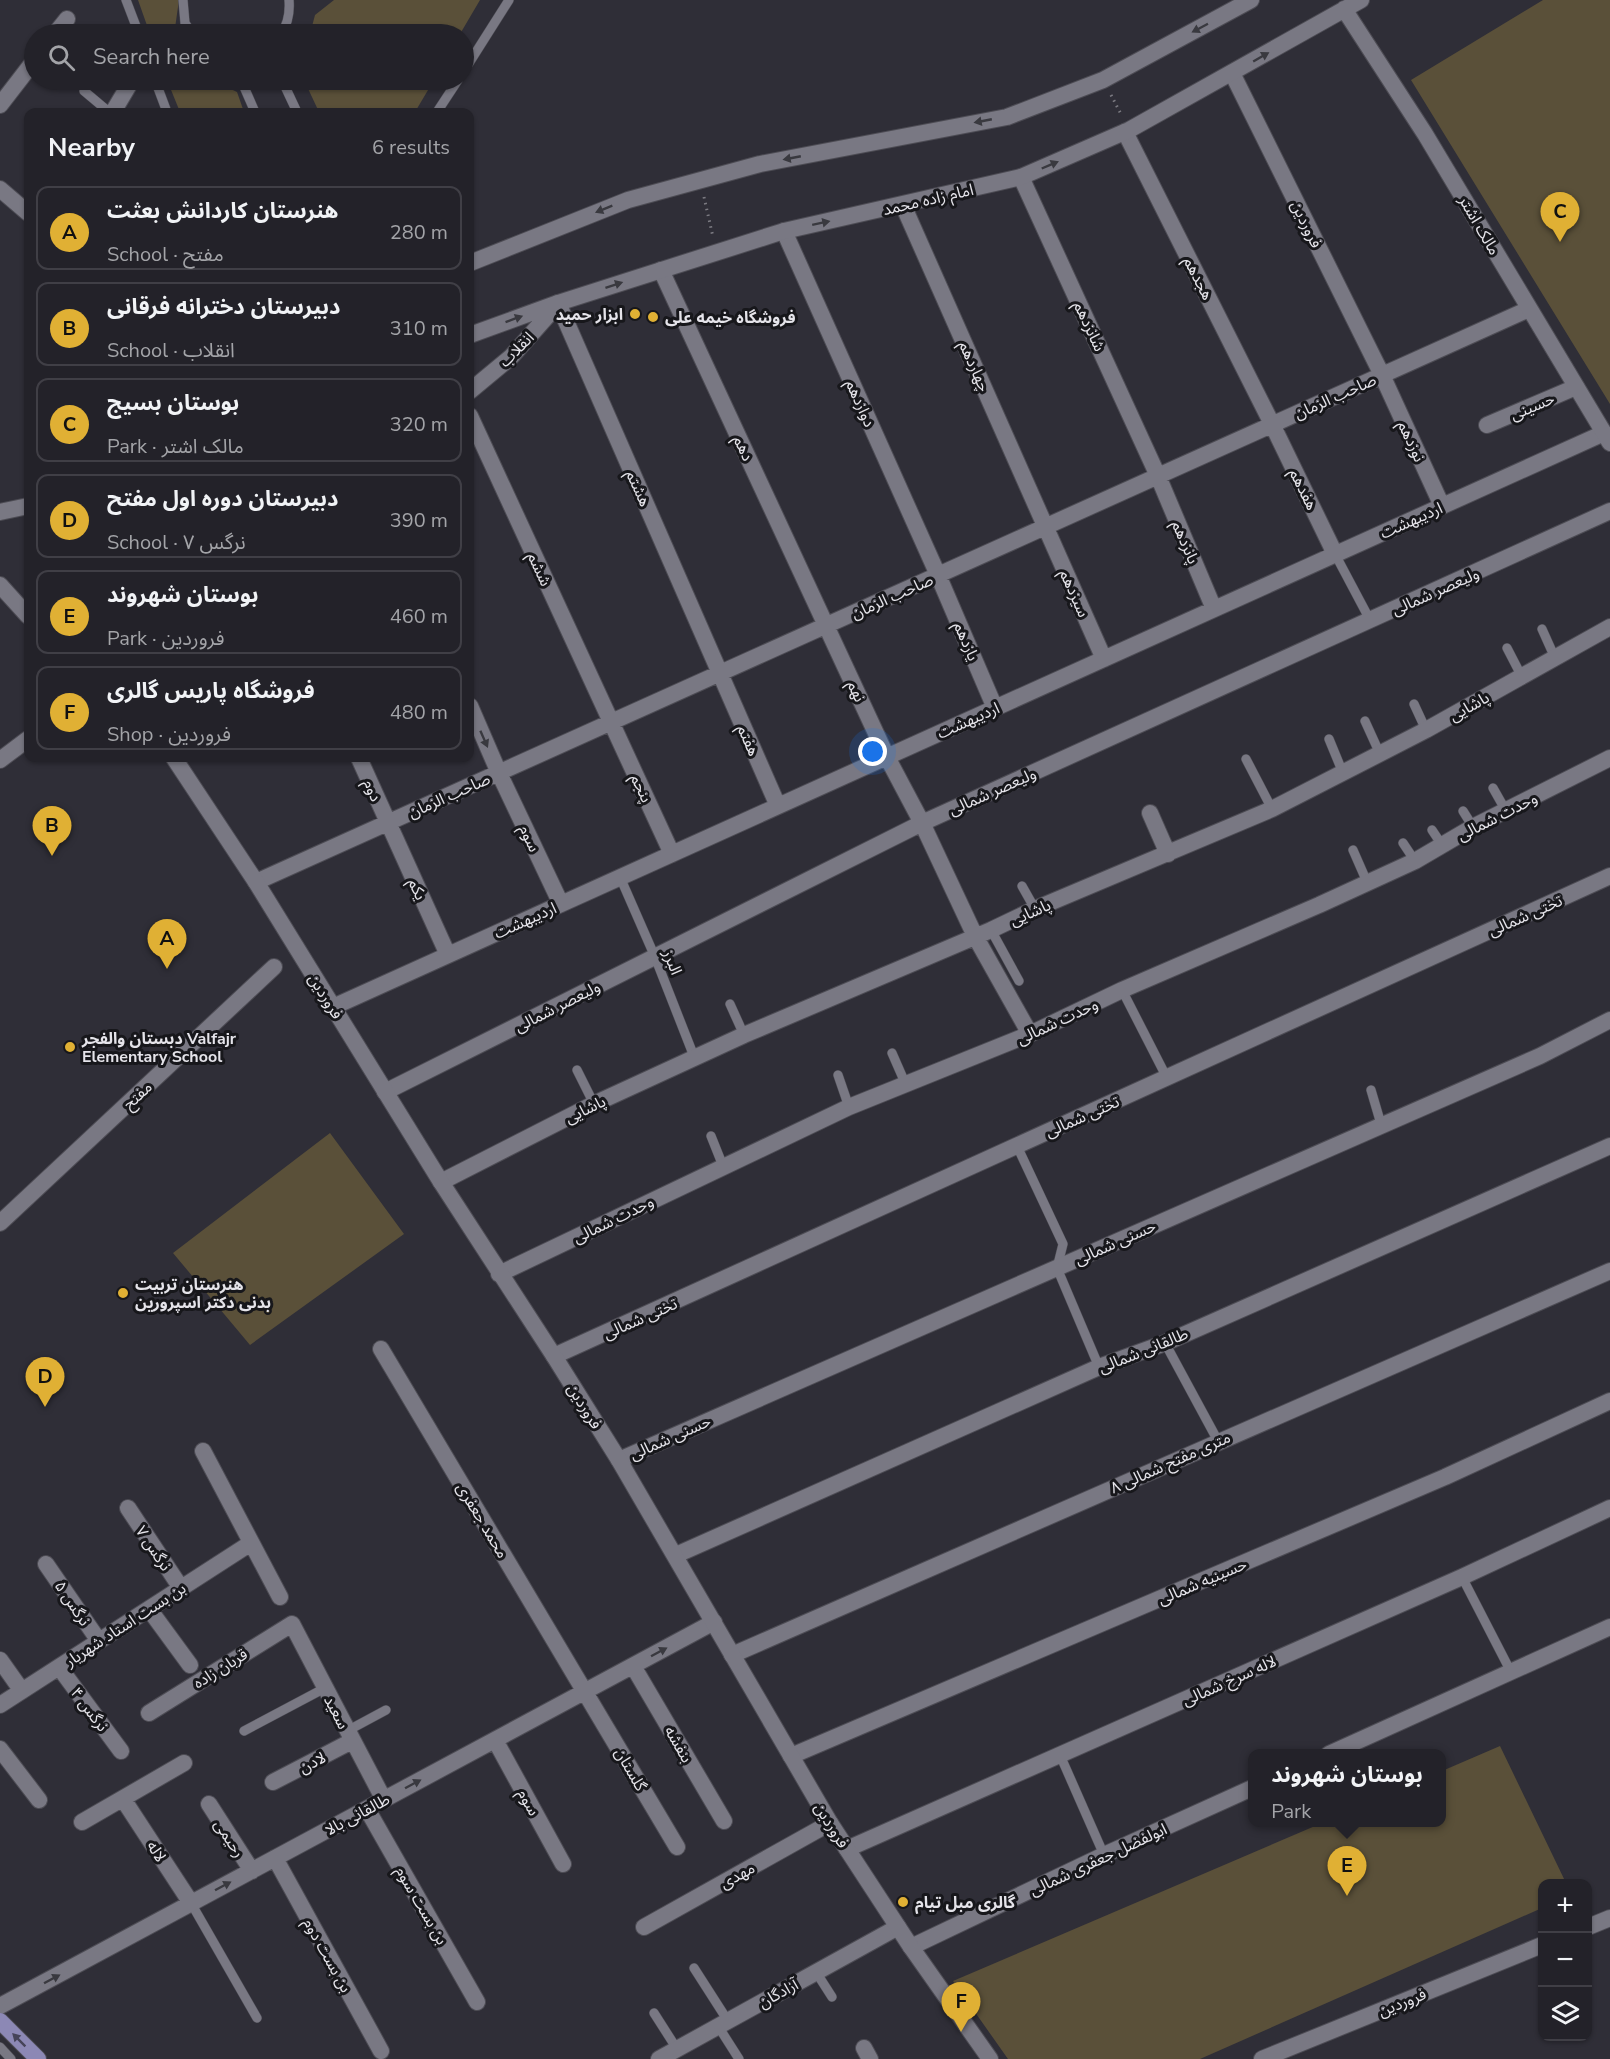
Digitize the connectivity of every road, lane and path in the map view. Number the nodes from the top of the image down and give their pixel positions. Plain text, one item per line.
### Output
1 (126, 0) edge
2 (183, 0) edge
3 (289, 0) edge
4 (509, 0) edge
5 (1251, 0) edge
6 (1361, 0) edge
7 (1344, 9) junction
8 (67, 19) dead end
9 (63, 24) edge
10 (135, 24) edge
11 (186, 24) edge
12 (286, 24) edge
13 (474, 55) edge
14 (1232, 73) junction
15 (24, 74) edge
16 (1103, 80) junction
17 (126, 90) edge
18 (159, 90) edge
19 (245, 90) edge
20 (287, 90) edge
21 (451, 90) edge
22 (84, 91) dead end
23 (0, 105) edge
24 (106, 108) edge
25 (114, 108) edge
26 (166, 108) edge
27 (253, 108) edge
28 (295, 108) edge
29 (440, 108) edge
30 (1127, 131) junction
31 (1021, 177) junction
32 (701, 180) junction
33 (0, 189) edge
34 (903, 205) junction
35 (24, 210) edge
36 (784, 231) junction
37 (716, 253) junction
38 (474, 261) edge
39 (661, 270) junction
40 (558, 303) junction
41 (1528, 309) junction
42 (474, 334) edge
43 (1382, 375) junction
44 (1576, 387) junction
45 (474, 388) edge
46 (1272, 424) junction
47 (474, 425) edge
48 (1487, 425) dead end
49 (1607, 438) edge
50 (1158, 476) junction
51 (1442, 506) junction
52 (24, 507) edge
53 (1610, 511) edge
54 (0, 512) edge
55 (1046, 526) junction
56 (1335, 554) junction
57 (938, 575) junction
58 (0, 585) edge
59 (1214, 609) junction
60 (24, 612) edge
61 (1370, 620) junction
62 (827, 625) junction
63 (1610, 627) edge
64 (1542, 629) dead end
65 (1507, 648) dead end
66 (1555, 658) junction
67 (1104, 659) junction
68 (720, 673) junction
69 (1522, 677) junction
70 (1414, 704) dead end
71 (995, 708) junction
72 (474, 715) edge
73 (1365, 721) dead end
74 (611, 722) junction
75 (1426, 730) junction
76 (1329, 739) dead end
77 (24, 742) edge
78 (1380, 754) junction
79 (887, 756) junction
80 (1610, 758) edge
81 (1246, 759) dead end
82 (0, 760) edge
83 (177, 762) edge
84 (361, 762) edge
85 (499, 773) junction
86 (1342, 773) junction
87 (1493, 788) dead end
88 (778, 806) junction
89 (1272, 809) junction
90 (1463, 811) dead end
91 (1506, 811) junction
92 (1150, 813) dead end
93 (388, 823) junction
94 (922, 823) junction
95 (1473, 827) junction
96 (1432, 830) dead end
97 (1403, 843) dead end
98 (1442, 845) junction
99 (1353, 850) dead end
100 (672, 854) junction
101 (1168, 854) junction
102 (1415, 861) junction
103 (1610, 876) edge
104 (620, 877) junction
105 (256, 882) junction
106 (1367, 882) junction
107 (1022, 886) dead end
108 (561, 904) junction
109 (1035, 909) junction
110 (992, 930) junction
111 (975, 936) junction
112 (448, 955) junction
113 (655, 957) junction
114 (274, 967) dead end
115 (1019, 981) dead end
116 (1122, 990) junction
117 (729, 1004) dead end
118 (333, 1007) junction
119 (1610, 1020) edge
120 (1030, 1034) junction
121 (744, 1035) junction
122 (892, 1053) dead end
123 (695, 1059) junction
124 (577, 1070) dead end
125 (838, 1075) dead end
126 (1167, 1078) junction
127 (906, 1085) junction
128 (1371, 1090) dead end
129 (385, 1092) junction
130 (594, 1104) junction
131 (849, 1107) junction
132 (1382, 1124) junction
133 (711, 1136) dead end
134 (1017, 1146) junction
135 (1610, 1146) edge
136 (723, 1166) junction
137 (441, 1182) junction
138 (0, 1223) edge
139 (1057, 1268) junction
140 (1610, 1271) edge
141 (499, 1274) junction
142 (1165, 1343) junction
143 (381, 1348) dead end
144 (554, 1356) junction
145 (1099, 1367) junction
146 (1610, 1401) edge
147 (1218, 1441) junction
148 (203, 1450) dead end
149 (619, 1460) junction
150 (128, 1508) dead end
151 (1610, 1508) edge
152 (251, 1543) junction
153 (675, 1555) junction
154 (46, 1564) dead end
155 (1462, 1577) junction
156 (180, 1588) junction
157 (280, 1597) dead end
158 (149, 1609) junction
159 (714, 1622) junction
160 (292, 1624) joint
161 (1610, 1627) edge
162 (99, 1641) junction
163 (732, 1655) junction
164 (0, 1660) edge
165 (190, 1665) dead end
166 (633, 1666) junction
167 (59, 1667) junction
168 (1511, 1672) junction
169 (325, 1688) junction
170 (22, 1691) junction
171 (586, 1691) junction
172 (0, 1705) edge
173 (386, 1710) dead end
174 (149, 1713) dead end
175 (244, 1731) dead end
176 (350, 1736) junction
177 (495, 1740) junction
178 (0, 1749) edge
179 (1340, 1749) edge
180 (121, 1751) dead end
181 (1060, 1755) junction
182 (791, 1756) junction
183 (184, 1763) dead end
184 (273, 1782) dead end
185 (1248, 1790) edge
186 (123, 1799) junction
187 (39, 1800) dead end
188 (384, 1800) junction
189 (209, 1804) dead end
190 (367, 1809) junction
191 (724, 1821) dead end
192 (82, 1822) dead end
193 (830, 1823) junction
194 (677, 1847) dead end
195 (847, 1849) junction
196 (1104, 1855) junction
197 (275, 1858) junction
198 (563, 1864) dead end
199 (252, 1871) junction
200 (191, 1903) junction
201 (1610, 1918) edge
202 (1592, 1925) edge
203 (644, 1927) dead end
204 (898, 1927) junction
205 (911, 1947) junction
206 (1538, 1948) edge
207 (694, 1968) dead end
208 (816, 1972) junction
209 (832, 1997) dead end
210 (477, 2002) dead end
211 (0, 2006) edge
212 (654, 2013) dead end
213 (257, 2018) dead end
214 (0, 2021) edge
215 (723, 2024) junction
216 (0, 2047) edge
217 (677, 2049) junction
218 (381, 2051) dead end
219 (12, 2059) edge
220 (38, 2059) edge
221 (659, 2059) edge
222 (739, 2059) edge
223 (990, 2059) edge
224 (1262, 2059) edge

1 - 10 lane
2 - 11 lane
3 - 12 lane
4 - 13 lane
5 -> 16 street
6 - 7 street, امام زاده محمد
14 -> 7 street, امام زاده محمد
7 - 41 street, مالک اشتر
8 - 9 street
14 - 30 street, امام زاده محمد
14 - 43 street, فروردین
15 - 23 street
16 - 30 path
16 -> 32 street
17 - 25 street
18 - 26 lane
19 - 27 lane
20 - 28 lane
21 - 29 lane
22 - 24 lane
31 -> 30 street, امام زاده محمد
30 - 46 street, هجدهم
31 - 34 street, امام زاده محمد
31 - 50 street, شانزدهم
32 - 37 path
32 -> 38 street
33 - 35 street
36 -> 34 street, امام زاده محمد
34 - 55 street, چهاردهم
36 - 37 street, امام زاده محمد
36 - 57 street, دوازدهم
37 - 39 street, امام زاده محمد
40 -> 39 street, امام زاده محمد
39 - 62 street, دهم
42 -> 40 street, امام زاده محمد
40 - 45 street, انقلاب
40 - 68 street, هشتم
41 - 43 street, صاحب الزمان
41 - 44 street, مالک اشتر
43 - 46 street, صاحب الزمان
43 - 51 street, نوزدهم
44 - 48 street, حسینی
44 - 49 street, مالک اشتر
46 - 50 street, صاحب الزمان
46 - 56 street, هفدهم
47 - 74 street, ششم
49 - 51 street, اردیبهشت
50 - 55 street, صاحب الزمان
50 - 59 street, پانزدهم
51 - 56 street, اردیبهشت
52 - 54 street
53 - 61 street, ولیعصر شمالی
55 - 57 street, صاحب الزمان
55 - 67 street, سیزدهم
56 - 59 street, اردیبهشت
56 - 61 lane
57 - 62 street, صاحب الزمان
57 - 71 street, یازدهم
58 - 60 street
59 - 67 street, اردیبهشت
61 - 94 street, ولیعصر شمالی
62 - 68 street, صاحب الزمان
62 - 79 street, نهم
63 - 66 street, پاشایی
64 - 66 lane
65 - 69 lane
66 - 69 street, پاشایی
67 - 71 street, اردیبهشت
68 - 74 street, صاحب الزمان
68 - 88 street, هفتم
69 - 75 street, پاشایی
70 - 75 lane
71 - 79 street, اردیبهشت
72 -> 85 street, سوم
73 - 78 lane
74 - 85 street, صاحب الزمان
74 - 100 street, پنجم
75 - 78 street, پاشایی
76 - 86 lane
77 - 82 street
78 - 86 street, پاشایی
79 - 88 street, اردیبهشت
79 - 94 street, نهم
80 - 91 street, وحدت شمالی
81 - 89 lane
83 - 105 street, فروردین
84 - 93 street, دوم
85 - 93 street, صاحب الزمان
85 - 108 street, سوم
86 - 89 street, پاشایی
87 - 91 lane
88 - 100 street, اردیبهشت
89 - 101 street, پاشایی
90 - 95 lane
91 - 95 street, وحدت شمالی
92 - 101 street
93 - 105 street, صاحب الزمان
93 - 112 street, یکم
94 - 111 street, نهم
94 - 113 street, ولیعصر شمالی
95 - 98 street, وحدت شمالی
96 - 98 lane
97 - 102 lane
98 - 102 street, وحدت شمالی
99 - 106 lane
100 - 104 street, اردیبهشت
101 - 109 street, پاشایی
102 - 106 street, وحدت شمالی
103 - 126 street, تختی شمالی
104 - 108 street, اردیبهشت
104 - 113 lane, البرز
105 - 118 street, فروردین
106 - 116 street, وحدت شمالی
107 - 109 lane
108 - 112 street, اردیبهشت
109 - 110 street, پاشایی
110 - 111 street, پاشایی
110 - 115 lane
111 - 120 street, نهم
111 - 121 street, پاشایی
112 - 118 street, اردیبهشت
113 - 123 lane, البرز
113 - 129 street, ولیعصر شمالی
114 - 138 street, مفتح
116 - 120 street, وحدت شمالی
116 - 126 lane
117 - 121 lane
118 - 129 street, فروردین
119 - 132 street, حسنی شمالی
120 - 127 street, وحدت شمالی
121 - 123 street, پاشایی
122 - 127 lane
123 - 130 street, پاشایی
124 - 130 lane
125 - 131 lane
126 - 134 street, تختی شمالی
127 - 131 street, وحدت شمالی
128 - 132 lane
129 - 137 street, فروردین
130 - 137 street, پاشایی
131 - 136 street, وحدت شمالی
132 - 139 street, حسنی شمالی
133 - 136 lane
134 - 139 lane
134 - 144 street, تختی شمالی
135 - 142 street, طالقانی شمالی
136 - 141 street, وحدت شمالی
137 - 141 street, فروردین
139 - 145 lane
139 - 149 street, حسنی شمالی
140 - 147 street, ۸ متری مفتح شمالی
141 - 144 street, فروردین
142 - 145 street, طالقانی شمالی
142 - 147 lane
143 - 171 street, محمد جعفری
144 - 149 street, فروردین
145 - 153 street, طالقانی شمالی
146 - 182 street, حسینیه شمالی
147 - 163 street, ۸ متری مفتح شمالی
148 - 152 street
149 - 153 street, فروردین
150 - 156 street, نرگس ۷
151 - 155 street, لاله سرخ شمالی
152 - 156 street, بن بست استاد شهریار
152 - 157 street
153 - 159 street, فروردین
154 - 162 street, نرگس ۵
155 - 168 lane
155 - 181 street, لاله سرخ شمالی
156 - 158 street, بن بست استاد شهریار
158 - 162 street, بن بست استاد شهریار
158 - 165 street
159 - 163 street, فروردین
166 -> 159 street, طالقانی بالا
160 - 169 street, سعید
160 - 174 street, قربان زاده
161 - 168 street
162 - 167 street, بن بست استاد شهریار
163 - 182 street, فروردین
164 - 170 street
166 - 171 street, طالقانی بالا
166 - 191 street, بنفشه
167 - 170 street, بن بست استاد شهریار
167 - 180 street, نرگس ۴
168 - 179 street
169 - 175 lane
169 - 176 street, سعید
170 - 172 street, بن بست استاد شهریار
171 - 177 street, طالقانی بالا
171 - 194 street, گلستان
173 - 176 lane
176 - 184 street, لادن
176 - 188 street, سعید
188 -> 177 street, طالقانی بالا
177 - 198 street, سوم
178 - 187 street
181 - 195 street, لاله سرخ شمالی
181 - 196 lane
182 - 193 street, فروردین
183 - 186 street
185 - 196 street, ابولفضل جعفری شمالی
186 - 192 street
186 - 200 street, لاله
188 - 190 street, طالقانی بالا
189 - 199 street, رحیمی
190 - 197 street, طالقانی بالا
190 - 210 street, بن بست سوم
193 - 195 street, فروردین
193 - 203 street, مهدی
195 - 204 street, فروردین
196 - 205 street, ابولفضل جعفری شمالی
197 - 199 street, طالقانی بالا
197 - 218 street, بن بست دوم
200 -> 199 street, طالقانی بالا
211 -> 200 street, طالقانی بالا
200 - 213 lane
201 - 202 street
204 - 205 street, فروردین
204 - 208 street, آزادگان
205 - 223 street, فروردین
206 - 224 street, فروردین
207 - 215 lane
208 - 209 lane
208 - 215 street, آزادگان
212 - 217 lane
220 -> 214 main road
215 - 217 street, آزادگان
215 - 222 lane
216 - 219 lane
217 - 221 street, آزادگان

